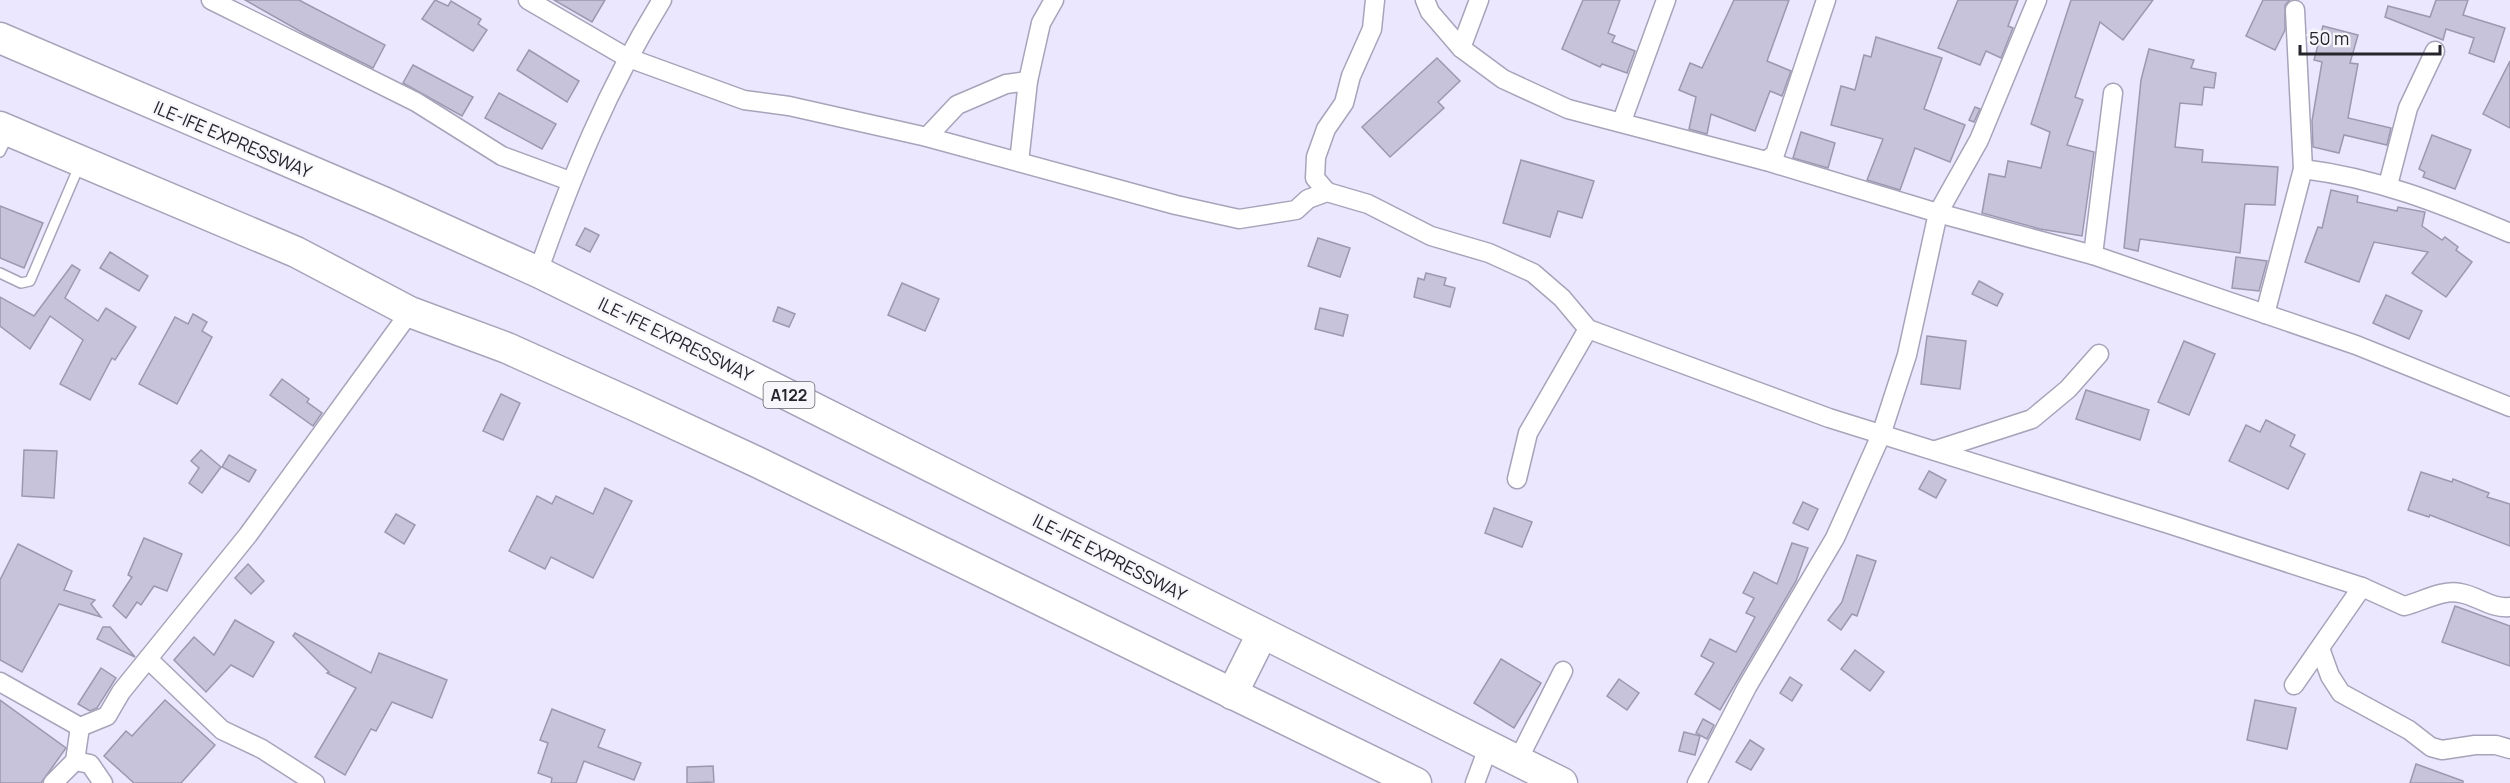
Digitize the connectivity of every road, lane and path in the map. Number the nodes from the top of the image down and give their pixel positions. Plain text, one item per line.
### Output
1 (211, 0) edge
2 (528, 0) edge
3 (662, 0) edge
4 (1054, 0) edge
5 (1375, 0) edge
6 (1425, 0) edge
7 (1479, 0) edge
8 (1666, 0) edge
9 (1826, 0) edge
10 (2037, 0) edge
11 (2295, 10) dead end
12 (0, 38) edge
13 (1461, 48) junction
14 (2435, 51) dead end
15 (626, 57) junction
16 (1028, 81) junction
17 (2113, 93) dead end
18 (1622, 121) junction
19 (3, 137) edge
20 (927, 137) junction
21 (1766, 160) junction
22 (81, 162) junction
23 (1019, 162) junction
24 (2302, 169) junction
25 (570, 181) junction
26 (2388, 185) junction
27 (1327, 192) junction
28 (1938, 213) junction
29 (2510, 233) edge
30 (2093, 255) junction
31 (537, 272) junction
32 (0, 273) edge
33 (410, 312) junction
34 (2265, 314) junction
35 (1588, 329) junction
36 (2099, 354) dead end
37 (2510, 407) edge
38 (1881, 435) junction
39 (1936, 450) junction
40 (1517, 479) dead end
41 (2362, 587) junction
42 (2510, 607) edge
43 (1262, 634) junction
44 (2321, 651) junction
45 (147, 659) junction
46 (1563, 671) dead end
47 (0, 682) edge
48 (2294, 686) dead end
49 (1232, 694) junction
50 (80, 728) junction
51 (1488, 748) junction
52 (2510, 749) edge
53 (1518, 760) junction
54 (75, 761) junction
55 (53, 783) edge
56 (103, 783) edge
57 (315, 783) edge
58 (1416, 783) edge
59 (1475, 783) edge
60 (1562, 783) edge
61 (1696, 783) edge

1 - 25 street
2 - 15 street
3 - 15 street
4 - 16 street
5 - 27 street
6 - 13 street
7 - 13 street
8 - 18 street
9 - 21 street
10 - 28 street
11 - 24 street
12 - 31 highway, ILE-IFE EXPRESSWAY / A122
13 - 18 street
14 - 26 street
15 - 20 street
15 - 25 street
16 - 20 street
16 - 23 street
17 - 30 street
18 - 21 street
19 - 22 highway
20 - 23 street
21 - 28 street
22 - 32 lane
22 - 33 highway
23 - 27 street
24 - 26 street
24 - 34 street
25 - 31 street
26 - 29 street
27 - 35 street
28 - 30 street
28 - 38 street
30 - 34 street
31 - 43 highway, ILE-IFE EXPRESSWAY / A122
33 - 45 street
33 - 49 highway
34 - 37 street
35 - 38 street
35 - 40 street
36 - 39 street
38 - 39 street
38 - 61 street
39 - 41 street
41 - 42 street
41 - 44 street
43 - 49 highway
43 - 51 highway, ILE-IFE EXPRESSWAY / A122
44 - 48 street
44 - 52 street
45 - 50 street
45 - 57 street
46 - 53 street
47 - 50 street
49 - 58 highway
50 - 54 street
51 - 53 highway, ILE-IFE EXPRESSWAY / A122
51 - 59 street
53 - 60 highway, ILE-IFE EXPRESSWAY / A122
54 - 55 street
54 - 56 street

